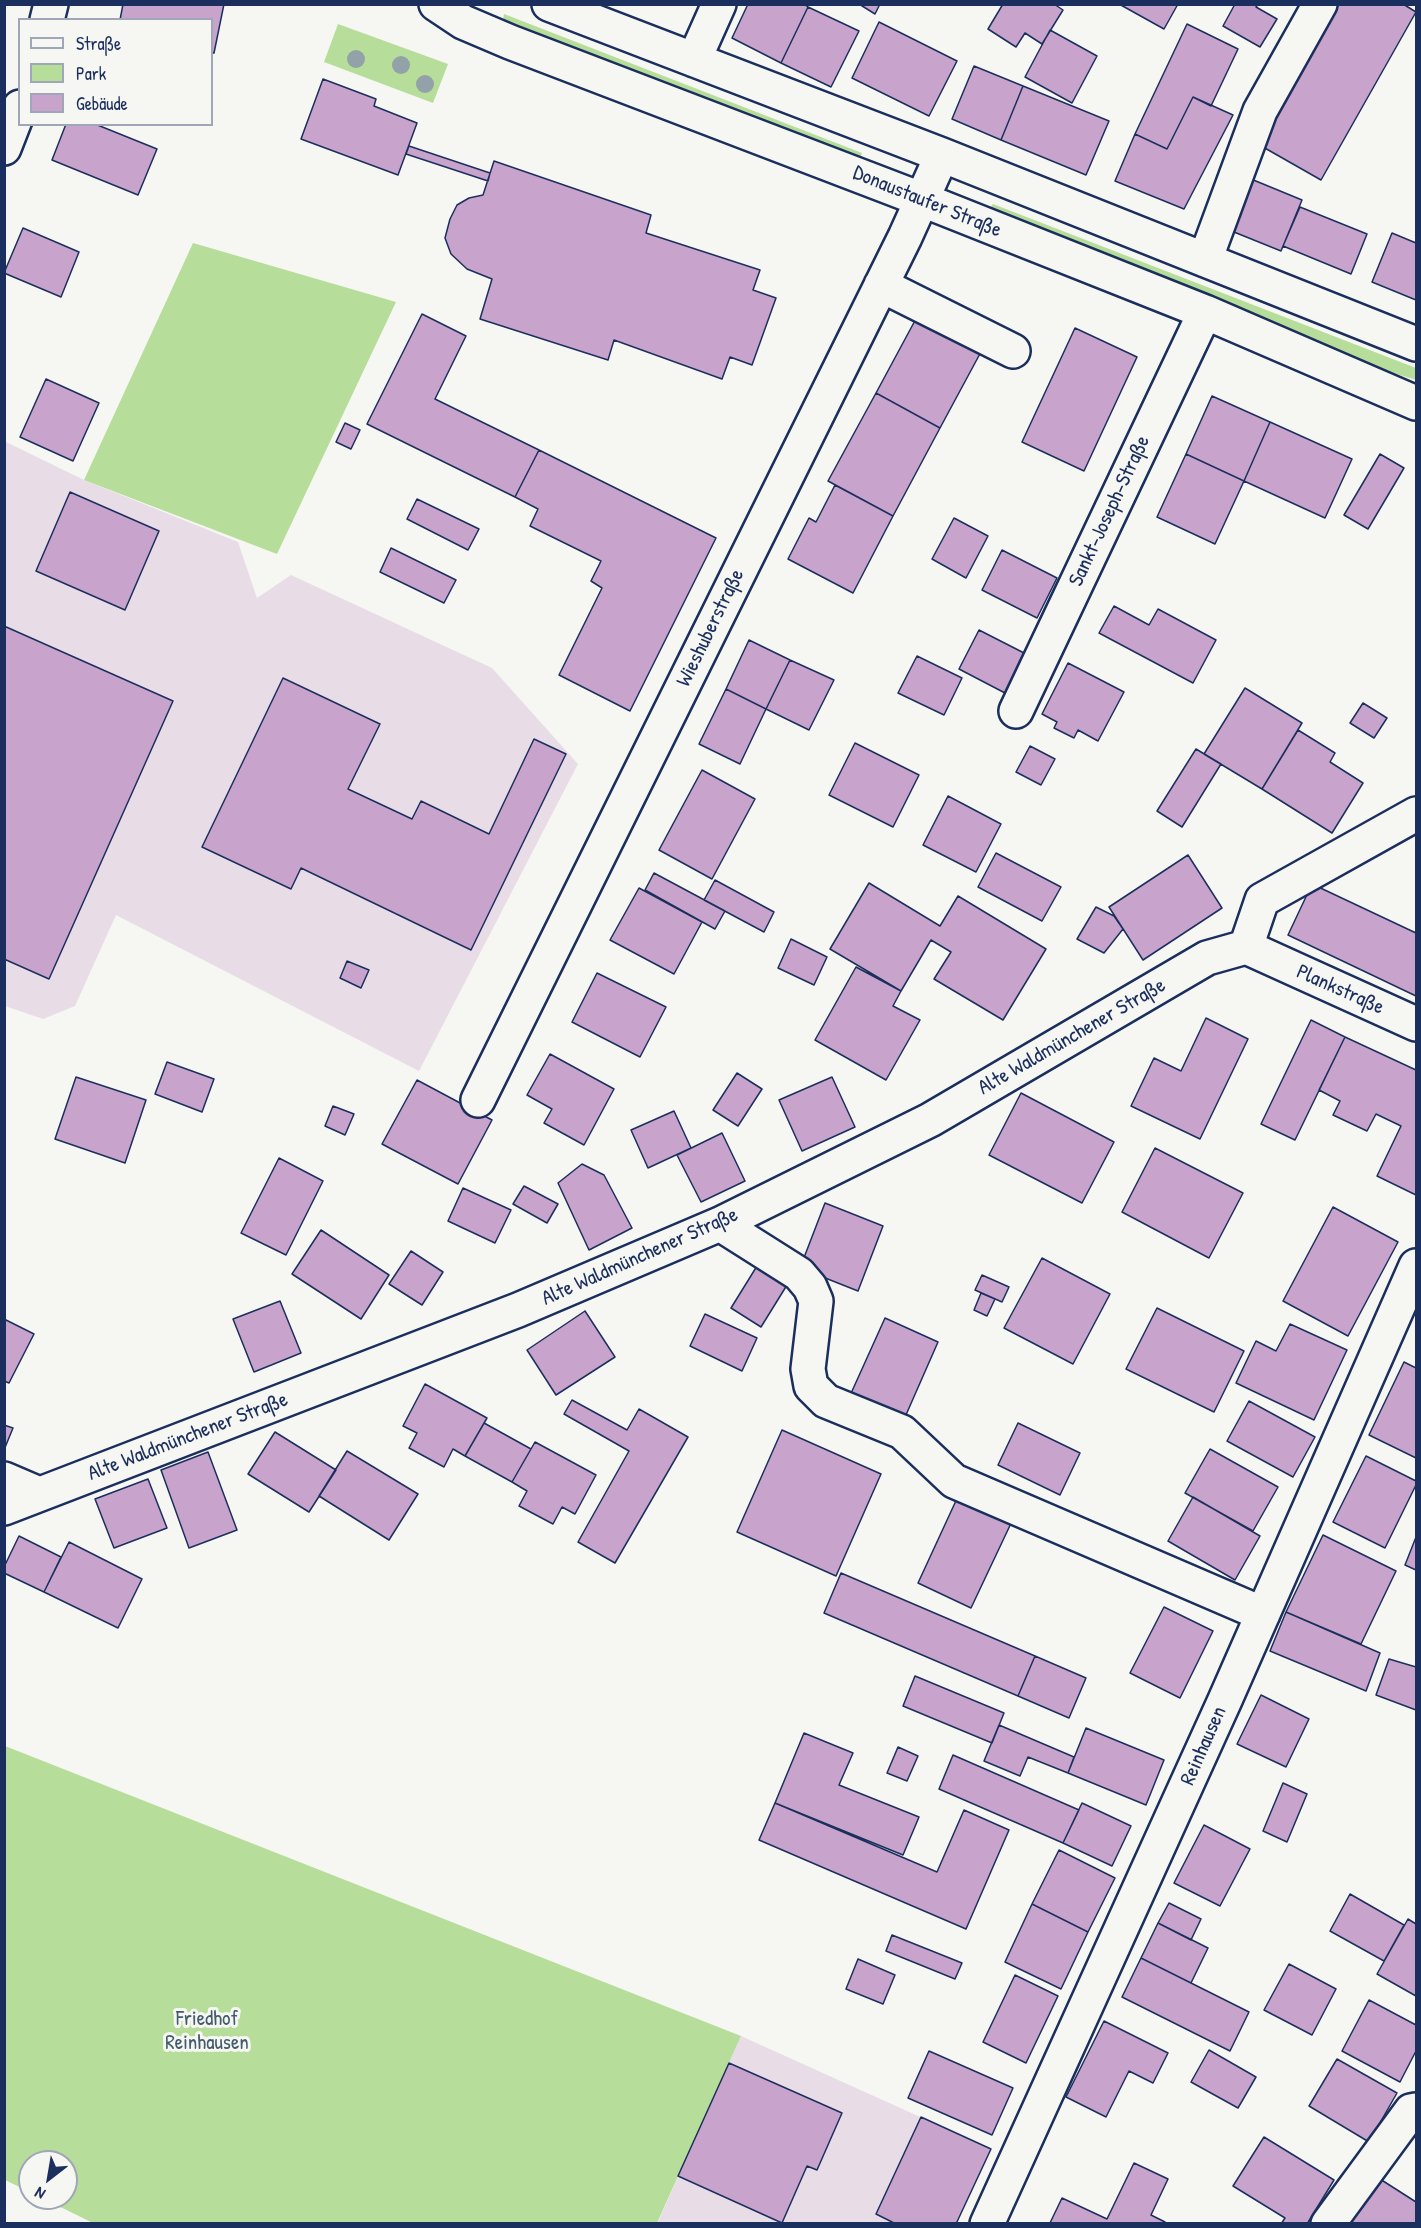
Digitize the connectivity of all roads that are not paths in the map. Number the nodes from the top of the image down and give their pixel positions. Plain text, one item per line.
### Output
1 (436, 4) edge
2 (549, 4) edge
3 (719, 4) edge
4 (1320, 4) edge
5 (694, 60) junction
6 (18, 112) edge
7 (4, 147) edge
8 (942, 155) junction
9 (923, 200) junction
10 (1205, 260) junction
11 (881, 285) junction
12 (1205, 312) junction
13 (1416, 344) edge
14 (1013, 351) dead end
15 (1416, 403) edge
16 (1016, 711) dead end
17 (1416, 814) edge
18 (1255, 951) junction
19 (1416, 1024) edge
20 (478, 1100) dead end
21 (720, 1224) junction
22 (1416, 1266) edge
23 (4, 1479) edge
24 (39, 1494) junction
25 (4, 1508) edge
26 (1263, 1614) junction
27 (1416, 2110) edge
28 (987, 2223) edge
29 (1328, 2223) edge

1 - 9 street, Donaustaufer Straße
2 - 5 street
3 - 5 street
4 - 10 street
5 - 8 street
6 - 7 street
8 - 9 street, Wieshuberstraße
8 - 10 street
9 - 11 street, Wieshuberstraße
9 - 12 street, Donaustaufer Straße
10 - 13 street
11 - 14 street
11 - 20 street, Wieshuberstraße
12 - 15 street, Donaustaufer Straße
12 - 16 street, Sankt-Joseph-Straße
17 - 18 street
18 - 19 street, Plankstraße
18 - 21 street, Alte Waldmünchener Straße
21 - 24 street, Alte Waldmünchener Straße
21 - 26 street
22 - 26 street, Reinhausen
23 - 24 street
24 - 25 street, Alte Waldmünchener Straße
26 - 28 street, Reinhausen
27 - 29 street

